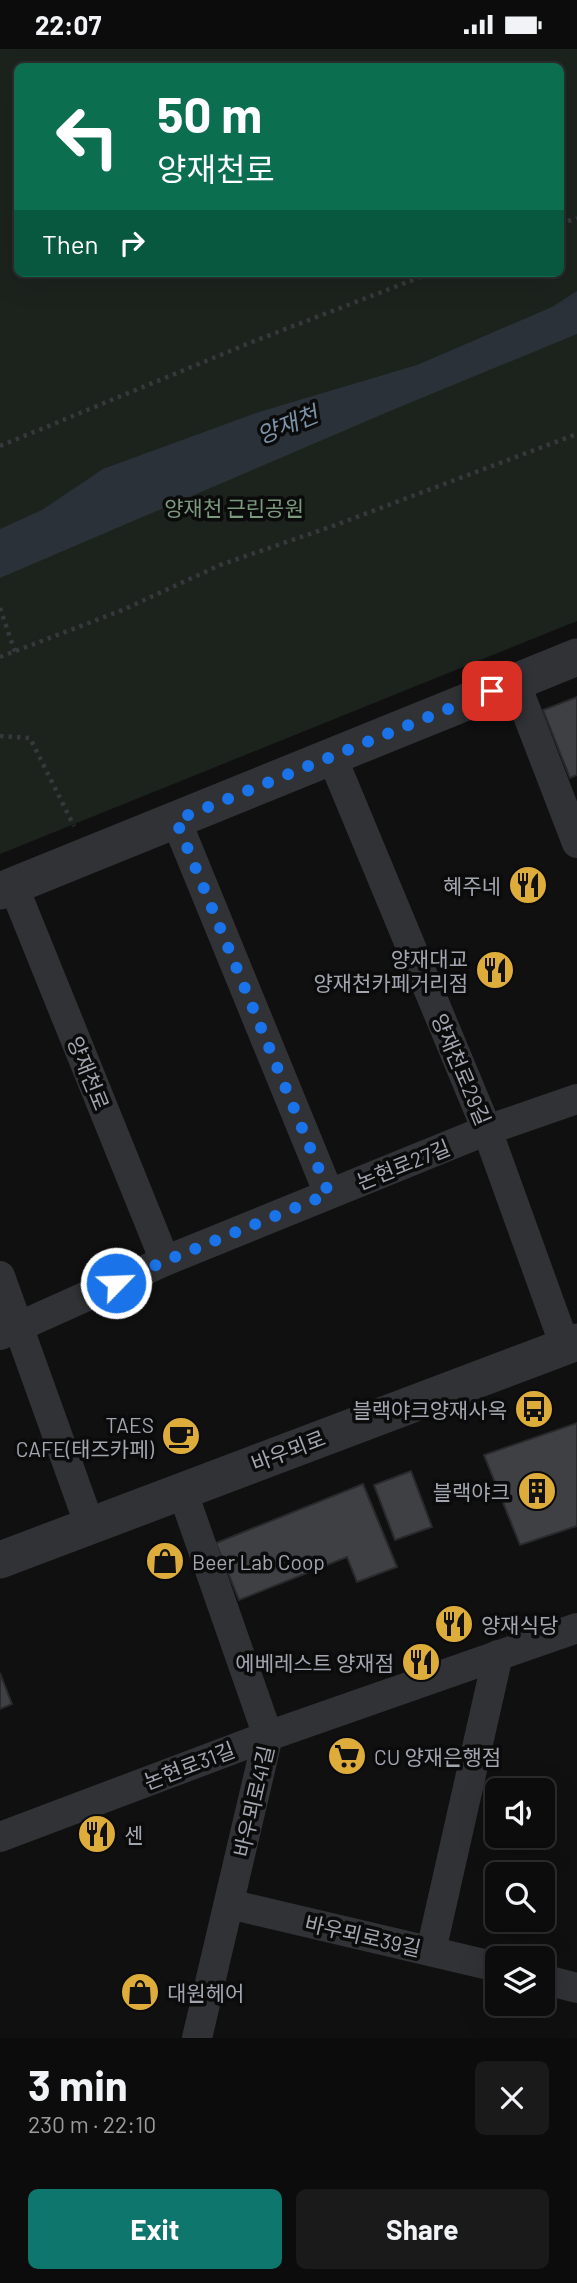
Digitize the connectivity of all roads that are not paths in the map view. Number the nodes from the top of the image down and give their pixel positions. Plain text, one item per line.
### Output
1 (577, 657) edge
2 (515, 682) junction
3 (331, 757) junction
4 (570, 806) edge
5 (176, 820) junction
6 (577, 843) edge
7 (6, 888) edge
8 (577, 1099) edge
9 (487, 1130) junction
10 (329, 1194) junction
11 (165, 1261) junction
12 (0, 1276) edge
13 (9, 1331) edge
14 (571, 1344) edge
15 (182, 1490) junction
16 (90, 1526) junction
17 (0, 1560) edge
18 (577, 1628) edge
19 (498, 1655) junction
20 (268, 1736) junction
21 (0, 1837) edge
22 (229, 1904) junction
23 (431, 1951) junction
24 (485, 1965) edge
25 (555, 1982) edge
26 (577, 1988) edge
27 (197, 2038) edge

1 - 2 street, 양재천로
2 - 3 street, 양재천로
2 - 4 street
3 - 5 street, 양재천로
3 - 9 street, 양재천로29길
4 - 6 street
5 - 7 street, 양재천로
5 - 10 street
7 - 11 street, 양재천로
8 - 9 street, 논현로27길
9 - 10 street, 논현로27길
9 - 14 street, 양재천로29길
10 - 11 street, 논현로27길
11 - 13 street, 논현로27길
12 - 13 street
13 - 16 street
14 - 15 street, 바우뫼로
15 - 16 street, 바우뫼로
15 - 20 street, 바우뫼로41길
16 - 17 street, 바우뫼로
18 - 19 street, 논현로31길
19 - 20 street, 논현로31길
19 - 23 street
20 - 21 street, 논현로31길
20 - 22 street, 바우뫼로41길
22 - 23 street, 바우뫼로39길
22 - 27 street, 바우뫼로41길
23 - 24 street, 바우뫼로39길
25 - 26 street

